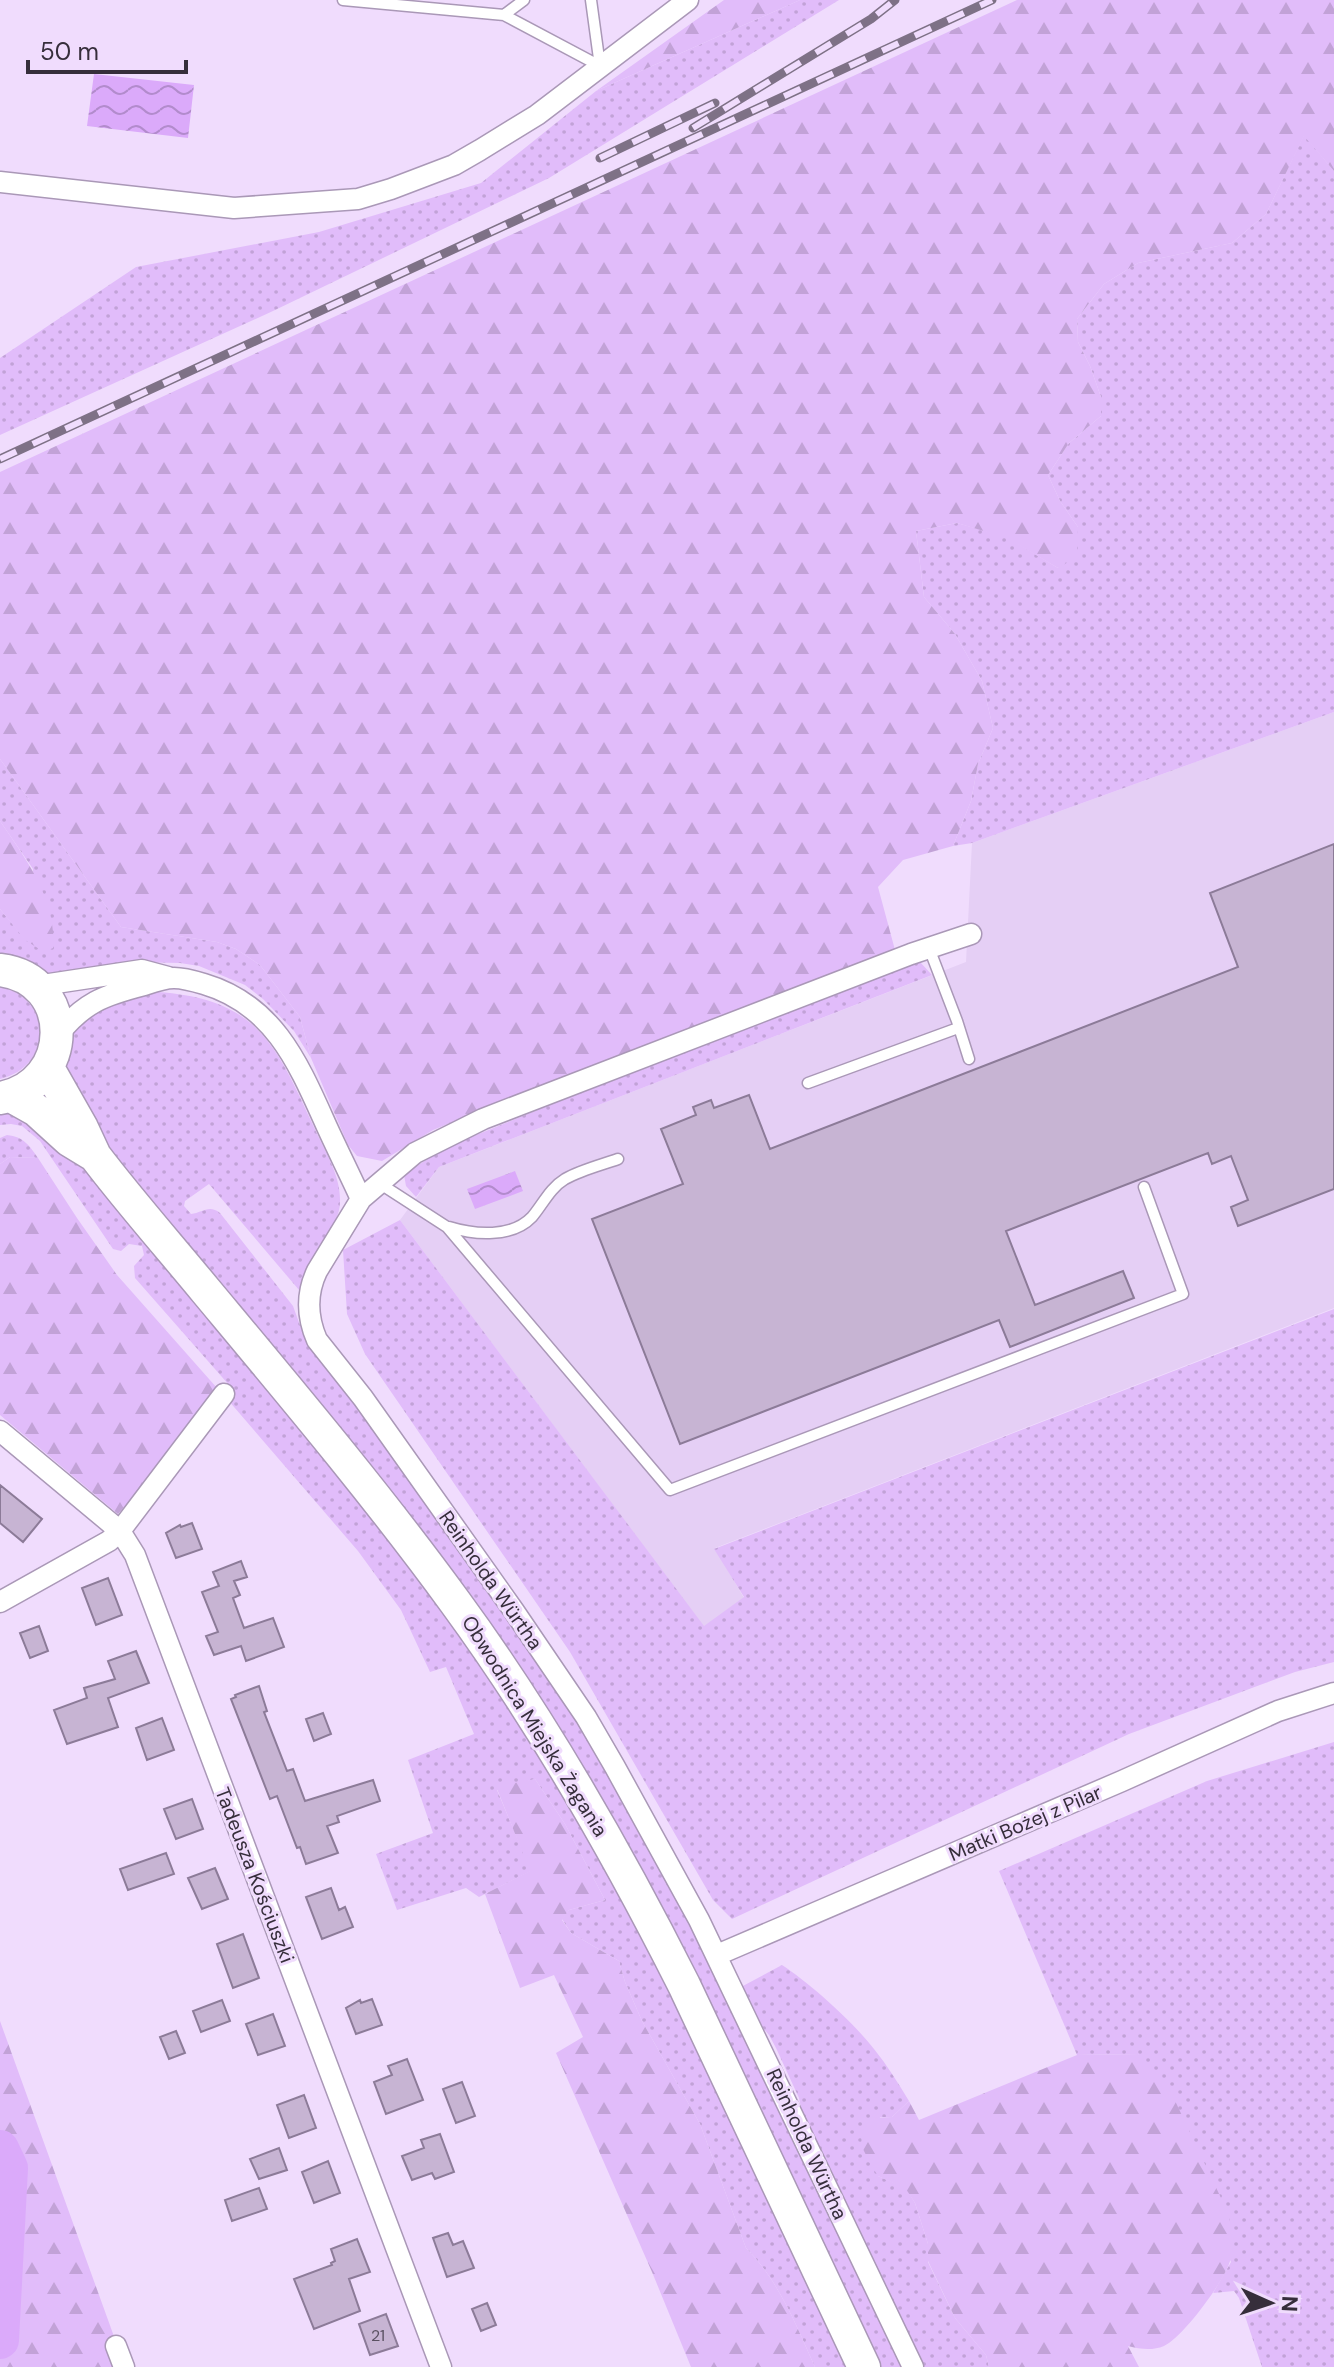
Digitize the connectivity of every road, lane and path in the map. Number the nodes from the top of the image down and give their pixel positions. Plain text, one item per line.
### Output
1 (343, 0) edge
2 (524, 0) edge
3 (591, 0) edge
4 (688, 0) edge
5 (504, 15) junction
6 (600, 66) junction
7 (0, 182) edge
8 (971, 934) dead end
9 (929, 948) junction
10 (0, 970) edge
11 (172, 978) junction
12 (36, 986) junction
13 (958, 1028) junction
14 (57, 1036) junction
15 (969, 1059) dead end
16 (48, 1068) junction
17 (808, 1083) dead end
18 (5, 1097) edge
19 (95, 1156) junction
20 (618, 1159) dead end
21 (379, 1183) junction
22 (1144, 1187) dead end
23 (361, 1199) junction
24 (447, 1227) junction
25 (224, 1394) dead end
26 (0, 1431) edge
27 (120, 1531) junction
28 (0, 1602) edge
29 (1334, 1693) edge
30 (717, 1955) junction
31 (116, 2346) dead end
32 (124, 2367) edge
33 (441, 2367) edge
34 (864, 2367) edge
35 (913, 2367) edge

1 - 5 lane
2 - 5 lane
3 - 6 lane
4 - 6 street
5 - 6 lane
6 - 7 street
8 - 9 street, Reinholda Würtha
9 - 13 lane
9 - 21 street, Reinholda Würtha
10 - 12 main road
11 - 12 street
11 - 14 street
11 - 23 street
12 - 14 main road
13 - 15 lane
13 - 17 lane
14 - 16 main road
16 - 18 main road
16 - 19 main road, Obwodnica Miejska Żagania
18 - 19 main road, Obwodnica Miejska Żagania
19 - 34 main road, Obwodnica Miejska Żagania
20 - 24 lane
21 - 23 street, Reinholda Würtha
21 - 24 lane
22 - 24 lane
23 - 30 street, Reinholda Würtha
25 - 27 street
26 - 27 street, Tadeusza Kościuszki
27 - 28 street
27 - 33 street, Tadeusza Kościuszki
29 - 30 street, Matki Bożej z Pilar
30 - 35 street, Reinholda Würtha
31 - 32 street

